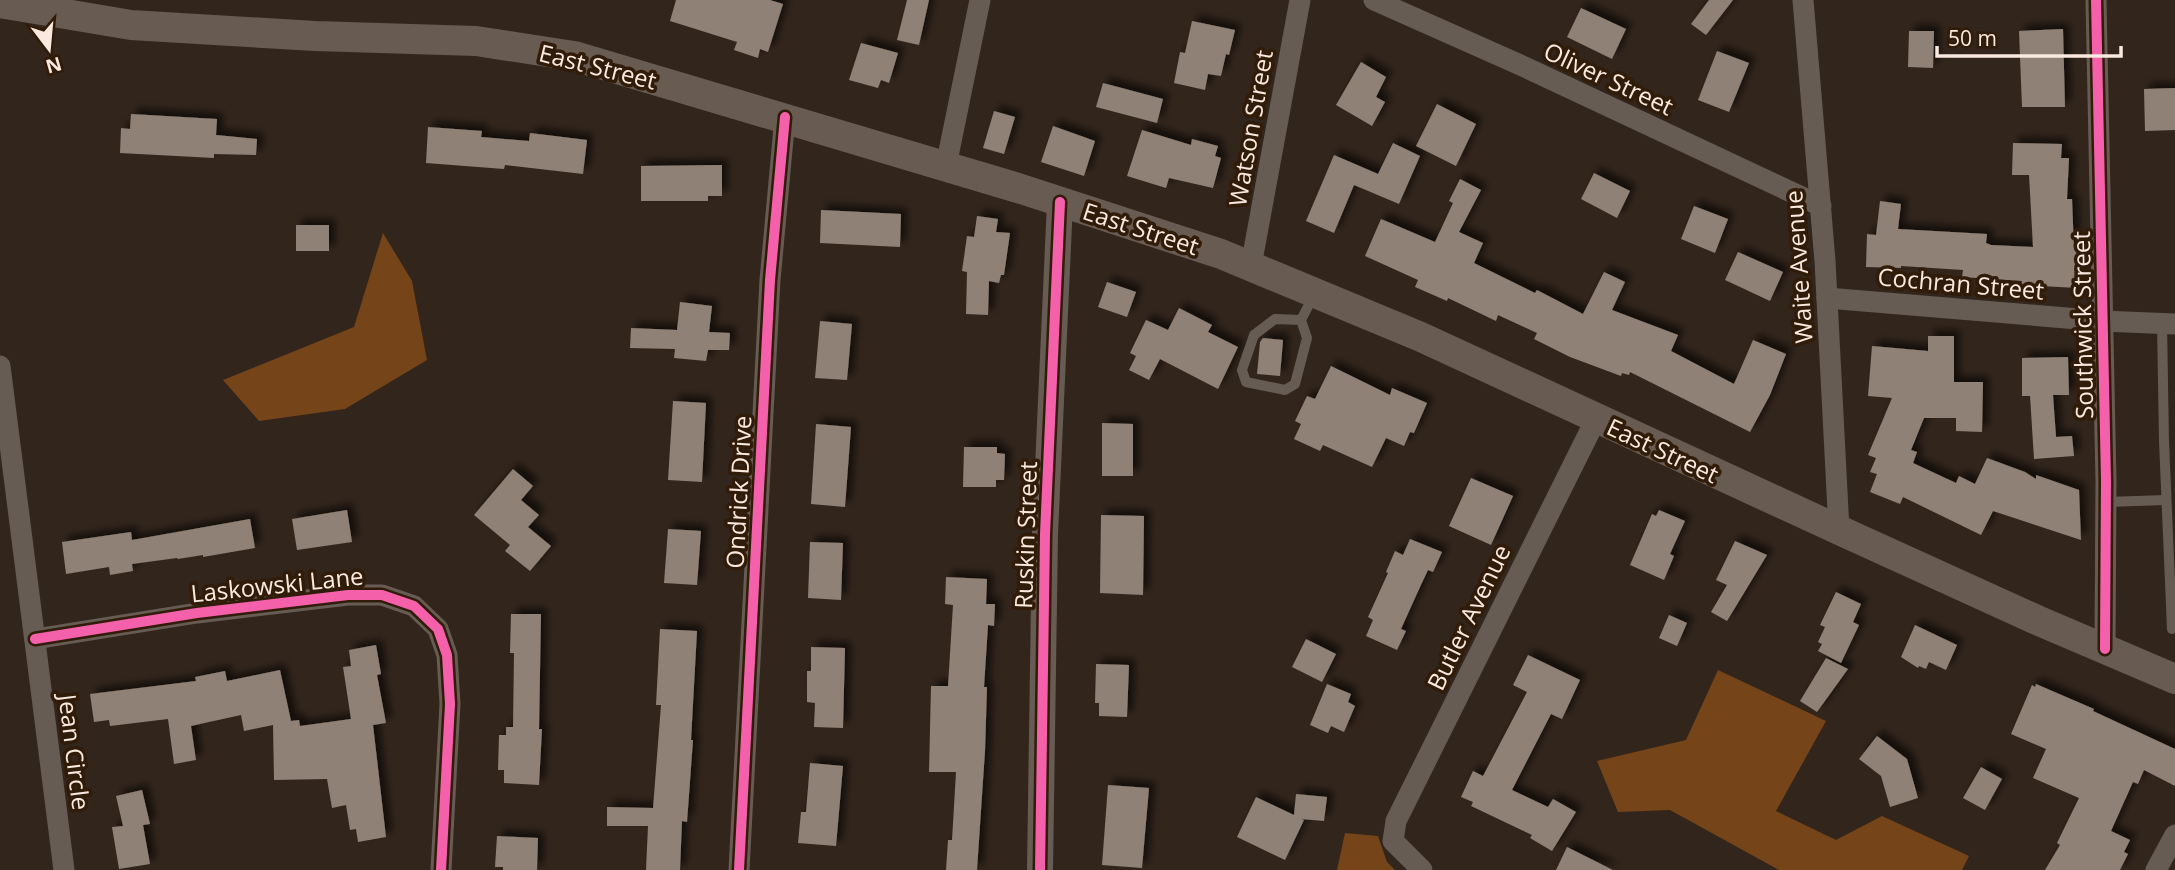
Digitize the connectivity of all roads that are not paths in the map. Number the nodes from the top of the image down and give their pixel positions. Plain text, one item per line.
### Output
1 (980, 0) edge
2 (1300, 0) edge
3 (1374, 0) edge
4 (1803, 0) edge
5 (2096, 0) edge
6 (0, 3) edge
7 (785, 117) junction
8 (946, 166) junction
9 (1060, 202) junction
10 (1821, 206) junction
11 (1251, 266) junction
12 (1315, 293) junction
13 (1827, 299) junction
14 (1301, 320) junction
15 (2102, 321) junction
16 (2169, 323) edge
17 (0, 366) edge
18 (1596, 419) junction
19 (2166, 500) junction
20 (2106, 502) junction
21 (1839, 530) junction
22 (2172, 629) dead end
23 (35, 639) junction
24 (2105, 649) junction
25 (2175, 679) edge
26 (2175, 835) edge
27 (64, 870) edge
28 (442, 870) edge
29 (739, 870) edge
30 (1040, 870) edge
31 (1422, 870) edge
32 (2156, 870) edge

1 - 8 street
2 - 11 street, Watson Street
3 - 10 street, Oliver Street
4 - 10 street, Waite Avenue
5 - 15 street, Southwick Street
6 - 7 main road, East Street
7 - 8 main road, East Street
7 - 29 street, Ondrick Drive
8 - 9 main road, East Street
9 - 11 main road, East Street
9 - 30 street, Ruskin Street
10 - 13 street, Waite Avenue
11 - 12 main road, East Street
12 - 14 lane
12 - 18 main road, East Street
13 - 15 street, Cochran Street
13 - 21 street, Waite Avenue
14 - 14 lane
15 - 16 street, Cochran Street
15 - 20 street, Southwick Street
16 - 19 lane
17 - 23 street, Jean Circle
18 - 21 main road, East Street
18 - 31 street, Butler Avenue
19 - 20 lane
19 - 22 lane
20 - 24 street, Southwick Street
21 - 24 main road, East Street
23 - 27 street, Jean Circle
23 - 28 street, Laskowski Lane
24 - 25 main road, East Street
26 - 32 street

